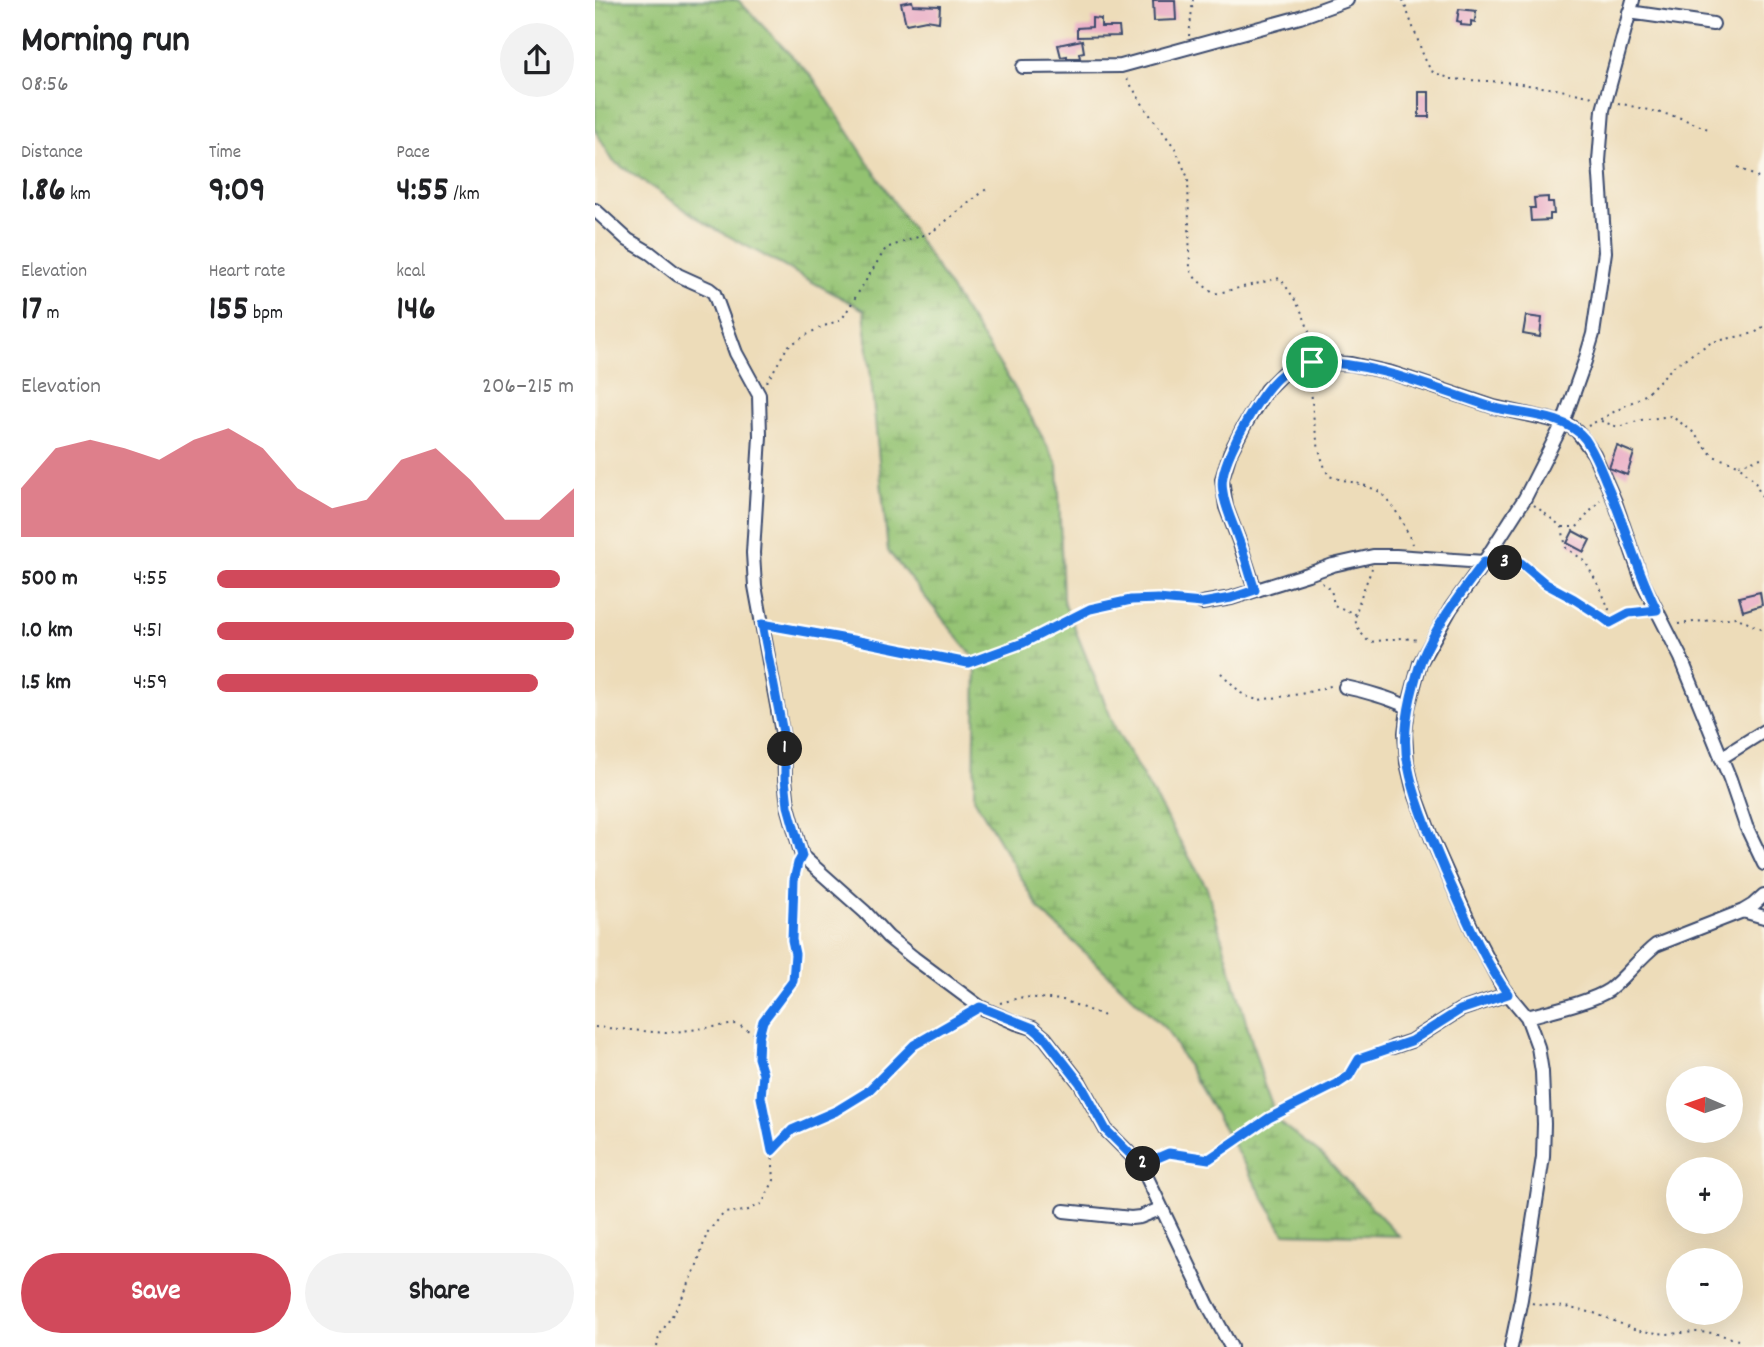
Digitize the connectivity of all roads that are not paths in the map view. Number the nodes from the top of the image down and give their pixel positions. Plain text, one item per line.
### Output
1 (1347, 0) edge
2 (1631, 6) edge
3 (1713, 24) dead end
4 (1023, 67) dead end
5 (595, 210) edge
6 (1563, 423) junction
7 (1484, 562) junction
8 (1255, 590) junction
9 (1202, 603) road end
10 (1345, 687) road end
11 (1408, 708) junction
12 (1764, 731) edge
13 (1721, 758) junction
14 (1764, 864) edge
15 (1764, 895) edge
16 (1743, 911) junction
17 (1764, 918) edge
18 (1508, 994) junction
19 (1527, 1017) junction
20 (1393, 1047) road end
21 (1160, 1209) junction
22 (1063, 1211) dead end
23 (1231, 1347) edge
24 (1511, 1347) edge

1 - 4 street
2 - 3 street
2 - 6 street
5 - 21 street
6 - 7 street
6 - 8 street
6 - 13 street
7 - 8 street
7 - 11 street
8 - 9 street
10 - 11 street
11 - 18 street
12 - 13 street
13 - 14 street
15 - 16 street
16 - 17 street
16 - 19 street
18 - 19 street
18 - 20 street
19 - 24 street
21 - 22 street
21 - 23 street

